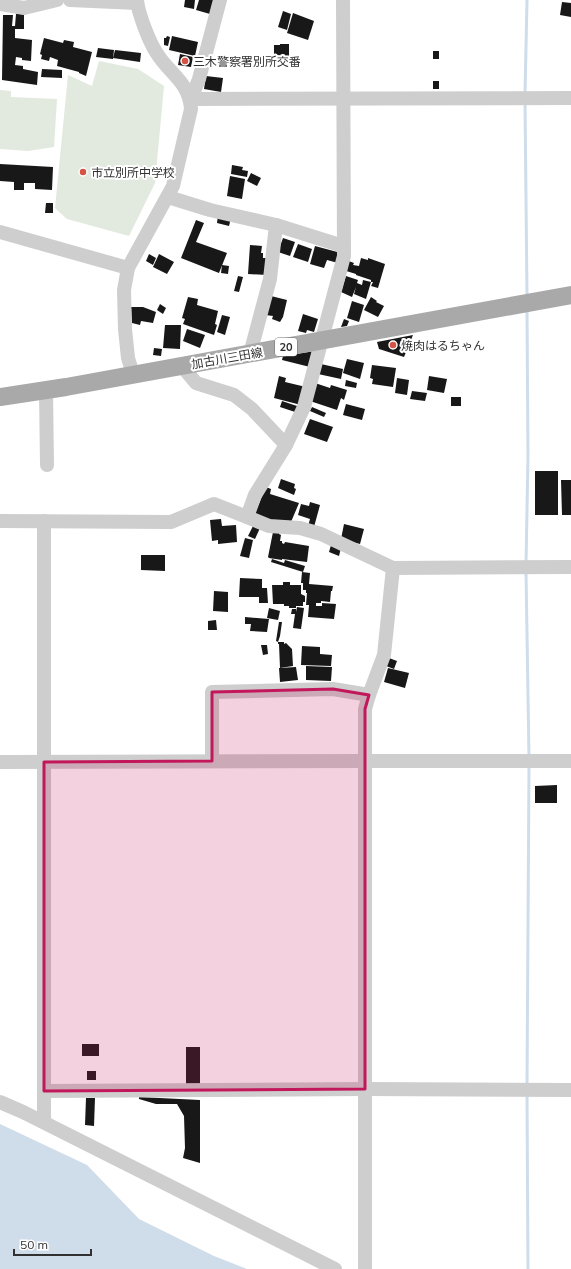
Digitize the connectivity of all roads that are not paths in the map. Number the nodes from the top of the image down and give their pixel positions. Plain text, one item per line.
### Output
1 (57, 0) edge
2 (70, 0) edge
3 (220, 0) edge
4 (343, 0) edge
5 (137, 2) edge
6 (0, 4) edge
7 (571, 98) edge
8 (190, 99) junction
9 (343, 99) junction
10 (168, 197) junction
11 (276, 225) junction
12 (0, 232) edge
13 (343, 246) junction
14 (128, 268) junction
15 (571, 296) edge
16 (320, 341) junction
17 (250, 354) junction
18 (182, 366) junction
19 (134, 374) junction
20 (46, 390) junction
21 (0, 397) edge
22 (286, 445) junction
23 (47, 465) dead end
24 (247, 516) junction
25 (0, 521) edge
26 (44, 521) junction
27 (571, 567) edge
28 (393, 568) junction
29 (369, 695) junction
30 (365, 760) junction
31 (212, 761) junction
32 (571, 761) edge
33 (0, 762) edge
34 (44, 762) junction
35 (365, 1089) junction
36 (571, 1090) edge
37 (44, 1091) junction
38 (0, 1102) edge
39 (44, 1122) junction
40 (335, 1269) edge
41 (366, 1269) edge

1 - 6 street
2 - 5 street
3 - 8 street
4 - 9 street
5 - 8 street
7 - 9 street
8 - 9 street
8 - 10 street
9 - 13 street
10 - 11 street
10 - 14 street
11 - 13 street
11 - 17 street
12 - 14 street
13 - 16 street
14 - 19 street
15 - 16 main road, 加古川三田線 / 20
16 - 17 main road, 加古川三田線 / 20
16 - 22 street
17 - 18 main road, 加古川三田線 / 20
18 - 19 main road, 加古川三田線 / 20
18 - 22 street
19 - 20 main road, 加古川三田線 / 20
20 - 21 main road, 加古川三田線 / 20
20 - 23 street
22 - 24 street
24 - 26 street
24 - 28 street
25 - 26 street
26 - 34 street
27 - 28 street
28 - 29 street
29 - 30 street
29 - 31 street
30 - 31 street
30 - 32 street
30 - 35 street
31 - 34 street
33 - 34 street
34 - 37 street
35 - 36 street
35 - 37 street
35 - 41 street
37 - 39 street
38 - 39 street
39 - 40 street

